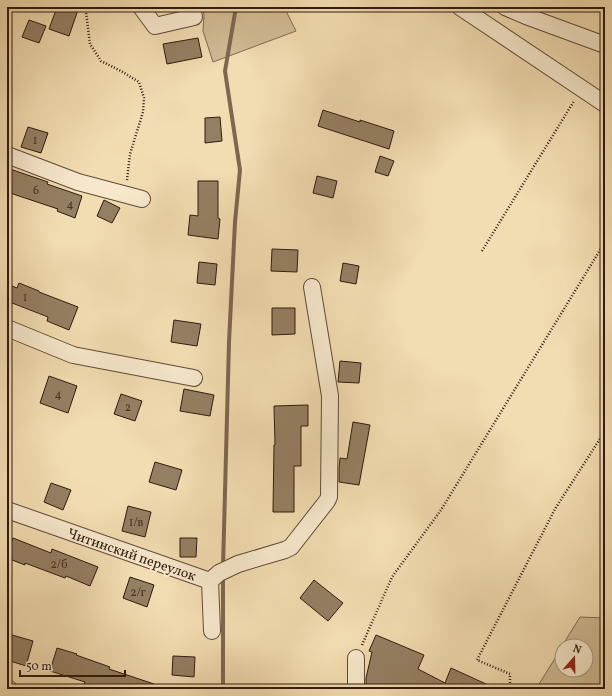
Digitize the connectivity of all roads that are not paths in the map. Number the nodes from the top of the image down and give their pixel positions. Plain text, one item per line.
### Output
1 (141, 7) edge
2 (192, 7) edge
3 (460, 7) edge
4 (505, 7) edge
5 (529, 12) edge
6 (605, 45) edge
7 (605, 104) edge
8 (7, 155) edge
9 (142, 199) dead end
10 (312, 287) dead end
11 (7, 328) edge
12 (194, 378) dead end
13 (7, 510) edge
14 (215, 577) junction
15 (212, 631) dead end
16 (356, 658) road end
17 (356, 689) edge

1 - 2 street
3 - 7 street
4 - 5 street
5 - 6 street
8 - 9 street
10 - 14 street
11 - 12 street
13 - 14 street, Читинский переулок
14 - 15 street, Читинский переулок
16 - 17 street

